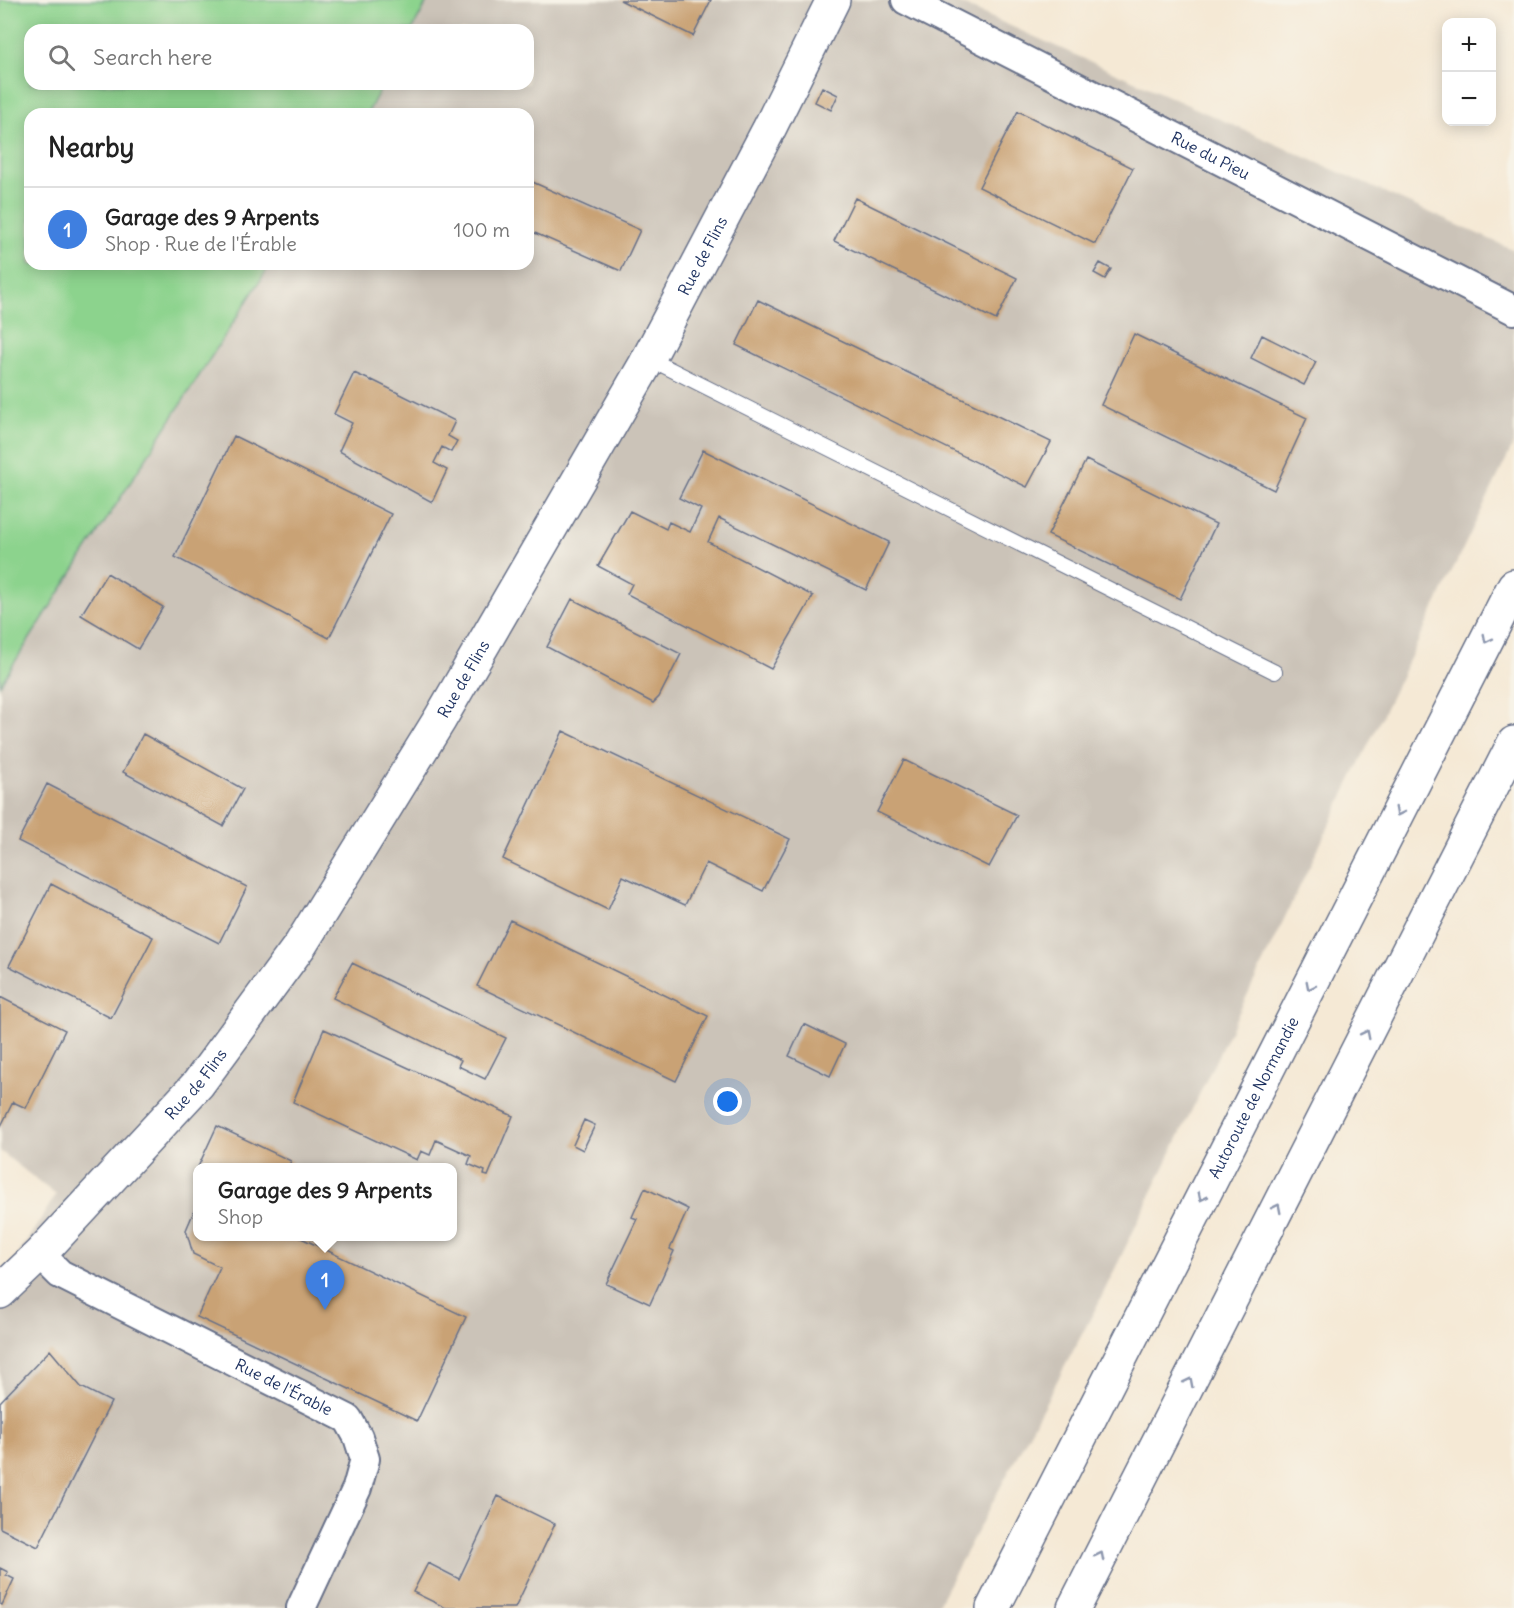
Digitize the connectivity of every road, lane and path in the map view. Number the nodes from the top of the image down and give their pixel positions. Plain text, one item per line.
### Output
1 (833, 0) edge
2 (906, 0) edge
3 (1514, 310) edge
4 (648, 358) junction
5 (1514, 586) edge
6 (1275, 672) dead end
7 (1514, 743) edge
8 (40, 1254) junction
9 (0, 1292) edge
10 (301, 1608) edge
11 (993, 1608) edge
12 (1074, 1608) edge

1 - 4 main road, Rue de Flins
2 - 3 street, Rue du Pieu
4 - 6 lane
4 - 8 main road, Rue de Flins
5 -> 11 main road, Autoroute de Normandie
12 -> 7 main road
8 - 9 main road, Rue de Flins
8 - 10 street, Rue de l'Érable

